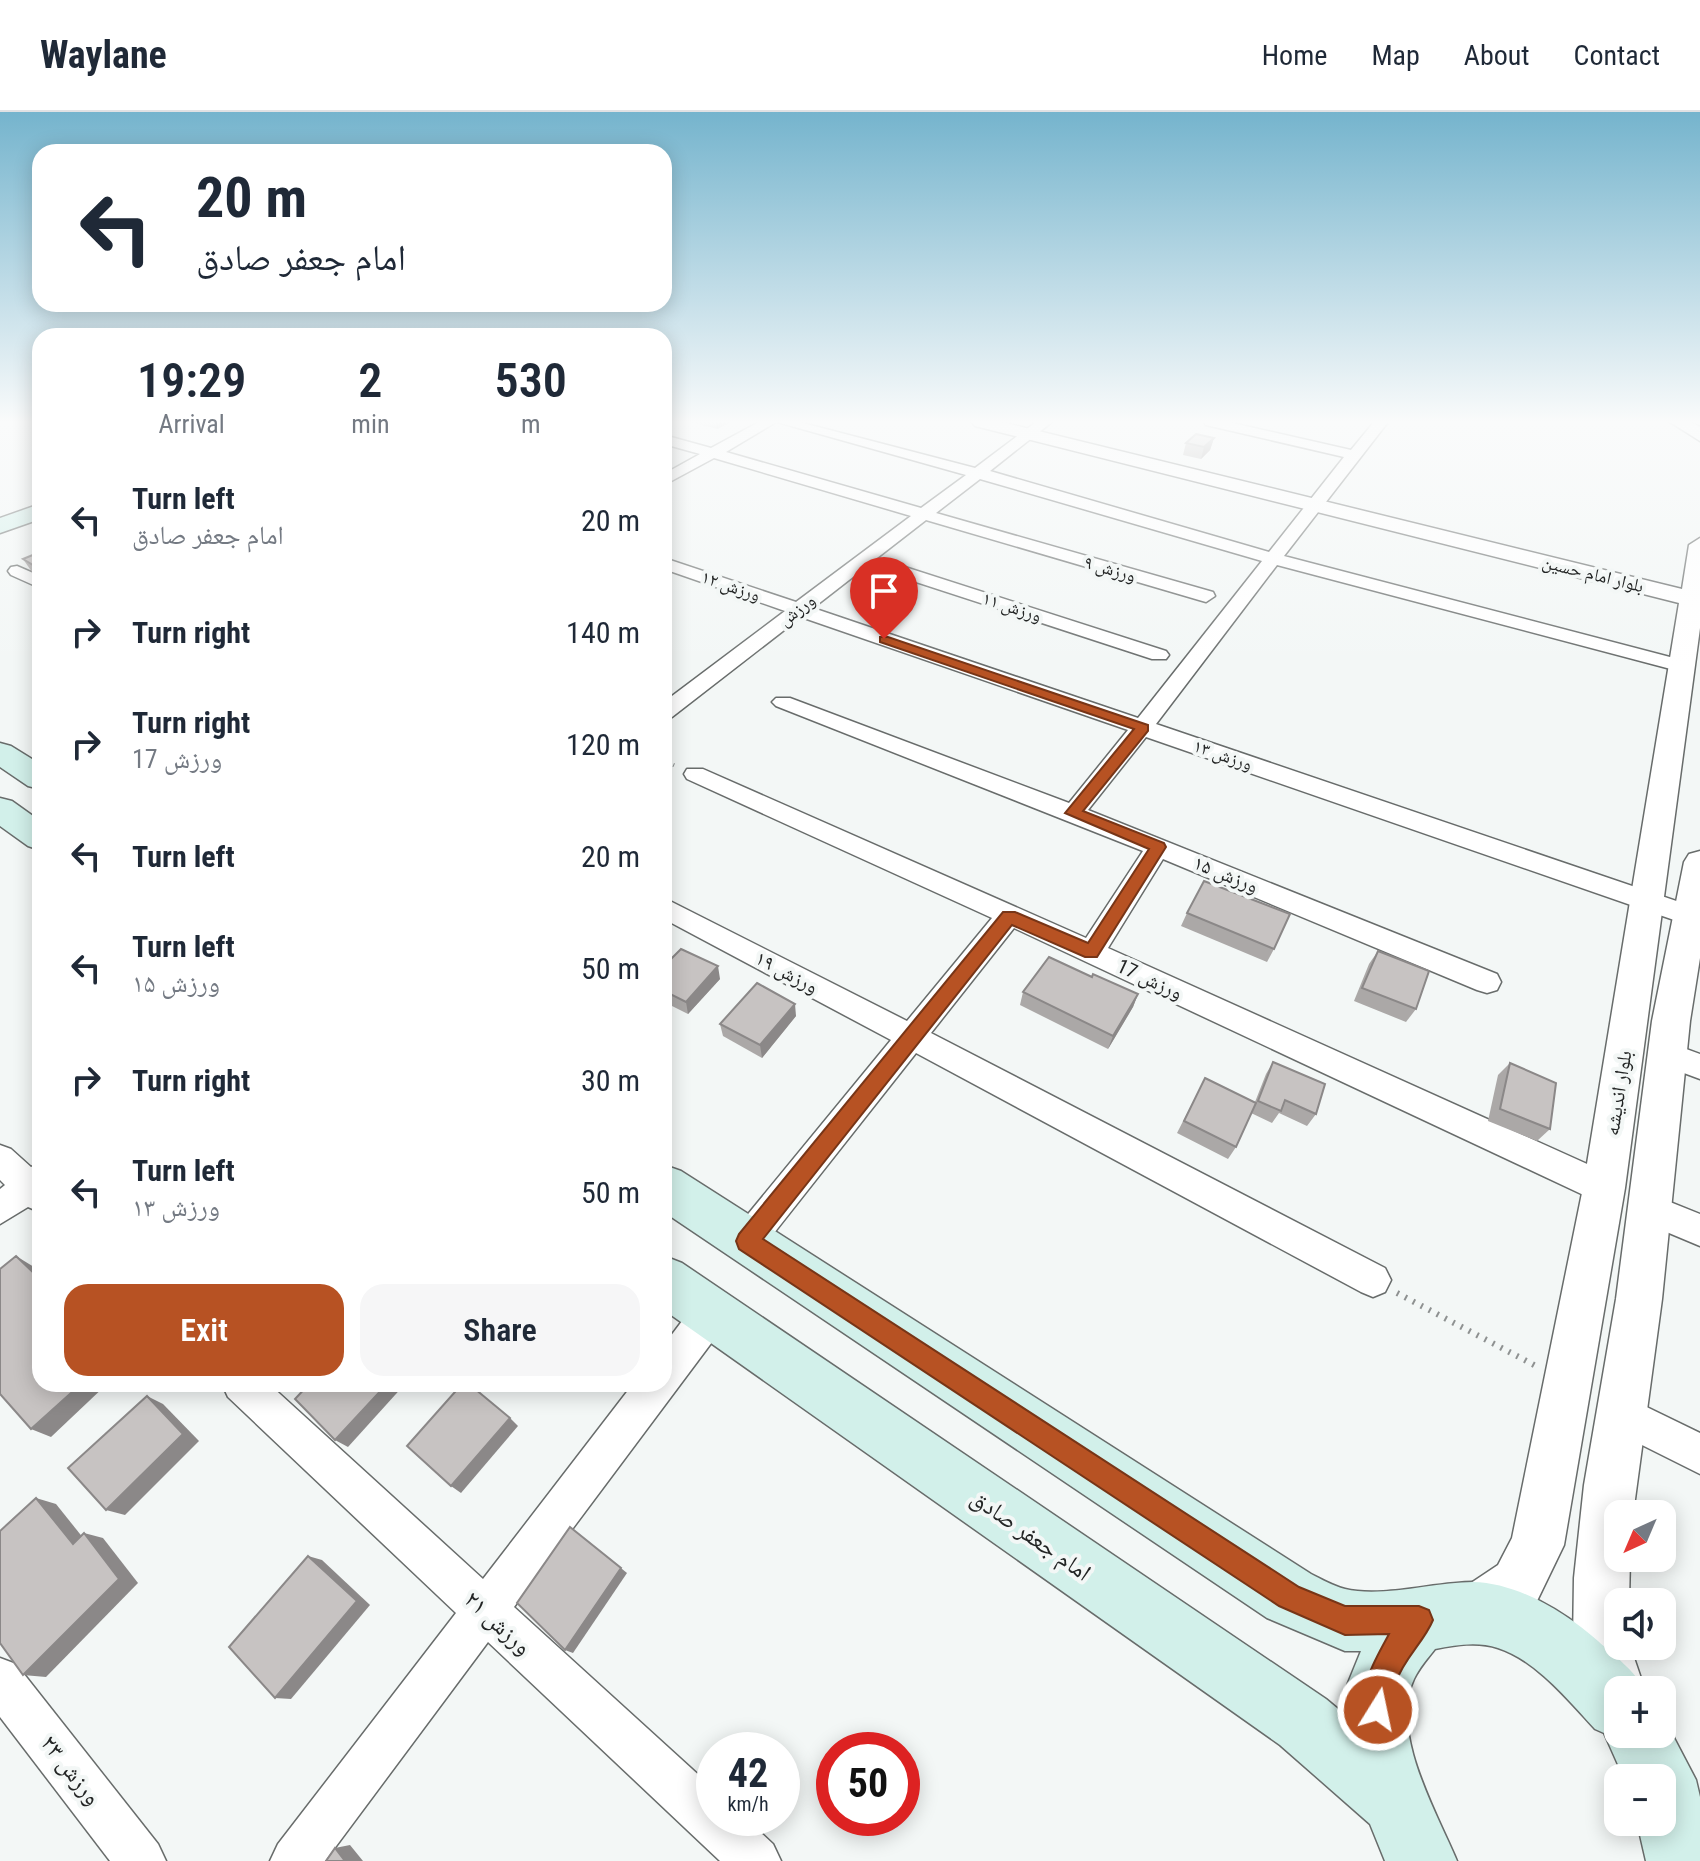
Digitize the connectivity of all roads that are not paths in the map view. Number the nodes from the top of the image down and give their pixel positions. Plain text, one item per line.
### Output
1 (881, 504) edge
2 (938, 504) edge
3 (1084, 504) edge
4 (1314, 504) edge
5 (1332, 504) edge
6 (32, 514) edge
7 (922, 516) junction
8 (0, 526) edge
9 (1700, 545) edge
10 (1271, 558) junction
11 (866, 560) junction
12 (672, 566) edge
13 (17, 571) dead end
14 (32, 579) edge
15 (1693, 592) junction
16 (1206, 596) dead end
17 (797, 610) junction
18 (1159, 655) dead end
19 (1682, 666) junction
20 (783, 702) dead end
21 (672, 706) edge
22 (1143, 728) junction
23 (695, 774) dead end
24 (10, 790) edge
25 (1073, 813) junction
26 (32, 819) edge
27 (1158, 847) junction
28 (1700, 862) edge
29 (1648, 900) junction
30 (672, 911) edge
31 (1009, 916) junction
32 (1695, 918) edge
33 (1091, 952) junction
34 (1487, 982) dead end
35 (911, 1038) junction
36 (1684, 1061) edge
37 (0, 1159) edge
38 (32, 1185) edge
39 (1604, 1188) junction
40 (32, 1190) edge
41 (672, 1191) edge
42 (0, 1209) edge
43 (1650, 1209) junction
44 (1700, 1230) edge
45 (747, 1241) junction
46 (1373, 1280) road end
47 (672, 1286) edge
48 (711, 1313) junction
49 (672, 1364) edge
50 (250, 1392) edge
51 (651, 1392) edge
52 (1622, 1414) junction
53 (1700, 1454) edge
54 (487, 1612) junction
55 (1448, 1616) junction
56 (1612, 1676) edge
57 (0, 1680) edge
58 (1604, 1691) edge
59 (1391, 1799) junction
60 (141, 1861) edge
61 (295, 1861) edge
62 (756, 1861) edge
63 (1422, 1861) edge

1 - 7 street, ورزش ۹
2 - 7 street, ورزش
3 - 10 street
4 - 10 street
5 - 15 street, بلوار امام حسین
6 - 8 main road
7 - 11 street, ورزش
7 - 16 street, ورزش ۹
9 - 15 street, بلوار اندیشه
10 - 19 street
10 - 22 street
11 - 17 street, ورزش
11 - 18 street, ورزش ۱۱
12 - 17 street, ورزش ۱۲
13 - 14 street
15 - 19 street, بلوار اندیشه
17 - 21 street, ورزش
17 - 22 street, ورزش ۱۳
19 - 29 street, بلوار اندیشه
20 - 25 street, ورزش ۱۵
22 - 25 street
22 - 29 street, ورزش ۱۳
23 - 31 street, ورزش 17
24 - 26 main road
25 - 27 street, ورزش ۱۵
27 - 33 street
27 - 34 street, ورزش ۱۵
28 - 32 street
29 - 32 street, ورزش ۱۳
29 - 39 street, بلوار اندیشه
30 - 35 street, ورزش ۱۹
31 - 33 street, ورزش 17
31 - 35 street
32 - 36 street
33 - 39 street, ورزش 17
35 - 45 street
35 - 46 street, ورزش ۱۹
36 - 43 street
37 - 38 street
39 - 55 street, بلوار اندیشه
40 - 42 street
41 - 45 main road
43 - 44 street
43 - 52 street
45 - 55 main road
47 - 48 main road, امام جعفر صادق
48 - 49 street
48 - 59 main road, امام جعفر صادق
50 - 54 street, ورزش ۲۱
51 - 54 street
52 - 53 street
52 - 56 street
54 - 61 street
54 - 62 street, ورزش ۲۱
55 - 58 main road
55 - 59 main road
57 - 60 street, ورزش ۲۳
59 - 63 main road

